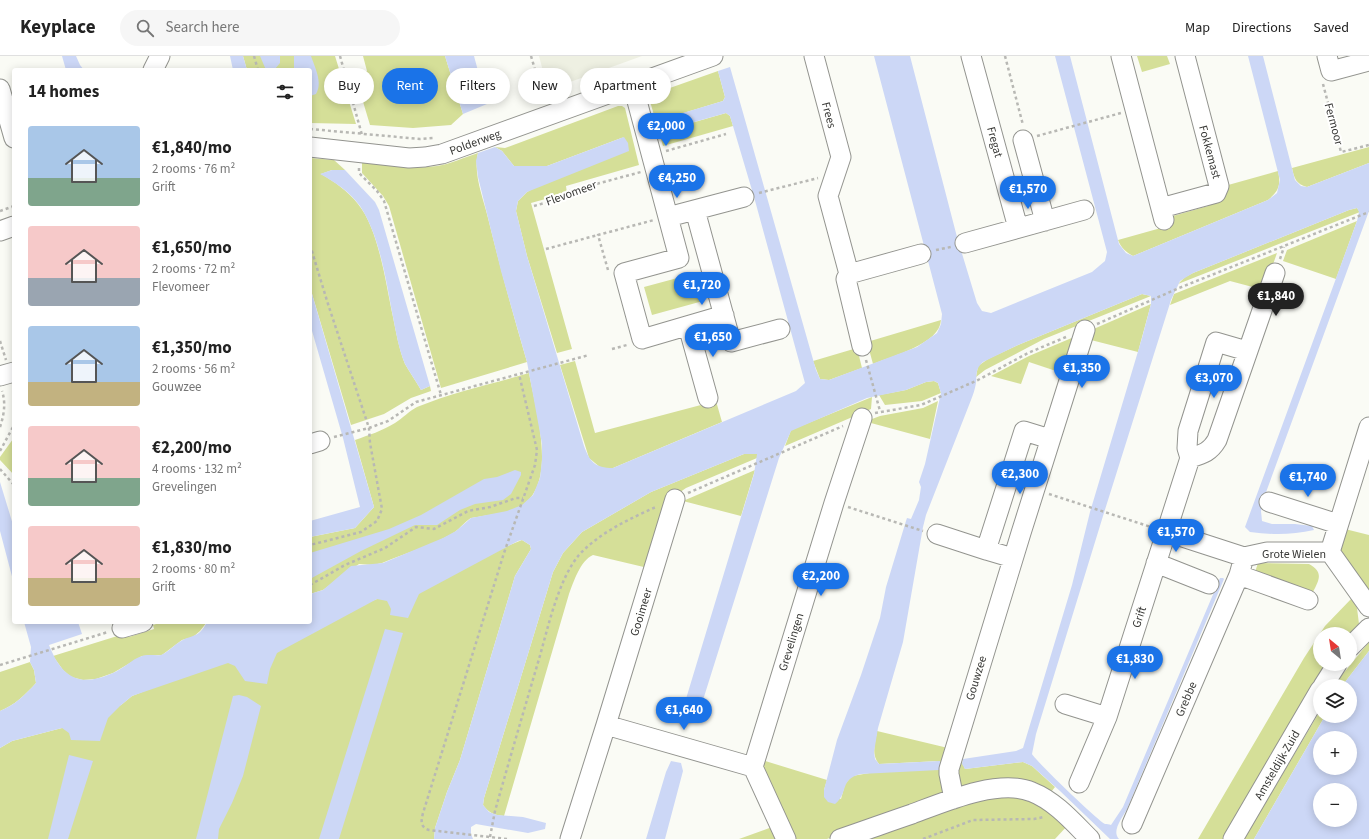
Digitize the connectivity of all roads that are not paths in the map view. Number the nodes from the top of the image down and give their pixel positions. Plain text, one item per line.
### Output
1 (160, 56) edge
2 (713, 56) edge
3 (814, 56) edge
4 (972, 56) edge
5 (1121, 56) edge
6 (1184, 56) edge
7 (1369, 61) edge
8 (1329, 64) edge
9 (154, 68) edge
10 (671, 72) edge
11 (0, 89) edge
12 (582, 104) edge
13 (638, 104) edge
14 (12, 131) edge
15 (1025, 139) road end
16 (312, 147) edge
17 (744, 197) dead end
18 (695, 210) junction
19 (1084, 210) dead end
20 (668, 217) junction
21 (1045, 221) junction
22 (12, 227) edge
23 (1018, 228) junction
24 (0, 231) edge
25 (965, 243) road end
26 (921, 254) road end
27 (1275, 273) dead end
28 (849, 274) junction
29 (724, 316) junction
30 (688, 326) junction
31 (780, 329) dead end
32 (1085, 330) road end
33 (1247, 351) junction
34 (865, 355) road end
35 (12, 374) edge
36 (1, 383) edge
37 (708, 398) dead end
38 (862, 418) dead end
39 (1369, 430) edge
40 (1050, 439) junction
41 (1190, 458) junction
42 (675, 499) road end
43 (1269, 502) dead end
44 (1338, 524) junction
45 (1167, 532) junction
46 (931, 533) road end
47 (986, 550) junction
48 (1330, 552) junction
49 (1013, 558) junction
50 (1156, 563) junction
51 (1242, 566) junction
52 (1209, 584) dead end
53 (1308, 600) dead end
54 (1369, 607) edge
55 (136, 624) edge
56 (122, 628) road end
57 (1369, 628) edge
58 (1357, 640) edge
59 (1313, 702) edge
60 (1065, 704) dead end
61 (1107, 717) junction
62 (606, 725) junction
63 (753, 767) junction
64 (1079, 783) dead end
65 (954, 799) junction
66 (1132, 824) dead end
67 (570, 839) edge
68 (786, 839) edge
69 (840, 839) edge
70 (1090, 839) edge
71 (1233, 839) edge

1 - 9 street
2 - 10 street, Polderweg
3 - 28 street, Frees
4 - 23 street, Fregat
5 - 6 street, Fokkemast
7 - 8 street
11 - 14 street
12 - 16 street, Polderweg
13 - 20 street
15 - 21 street
17 - 18 street
18 - 20 street
18 - 29 street
19 - 21 street
20 - 30 street
21 - 23 street
22 - 24 street
23 - 25 street
26 - 28 street
27 - 33 street
28 - 34 street, Frees
29 - 30 street
29 - 31 street
30 - 37 street
32 - 40 street, Gouwzee
33 - 41 street
33 - 41 street, Grift
35 - 36 street
38 - 63 street, Grevelingen
39 - 44 street
40 - 47 street
40 - 49 street, Gouwzee
41 - 45 street, Grift
42 - 62 street, Gooimeer
43 - 44 street
44 - 48 street
45 - 50 street, Grift
45 - 51 street, Grote Wielen
46 - 47 street
47 - 49 street
48 - 51 street, Grote Wielen
48 - 54 street, Grote Wielen
49 - 65 street, Gouwzee
50 - 52 street
50 - 61 street, Grift
51 - 53 street
51 - 66 street, Grebbe
55 - 56 street
57 - 58 street
59 - 71 street, Amsteldijk-Zuid
60 - 61 street
61 - 64 street, Grift
62 - 63 street
62 - 67 street, Gooimeer
63 - 68 street
65 - 69 street
65 - 70 street

